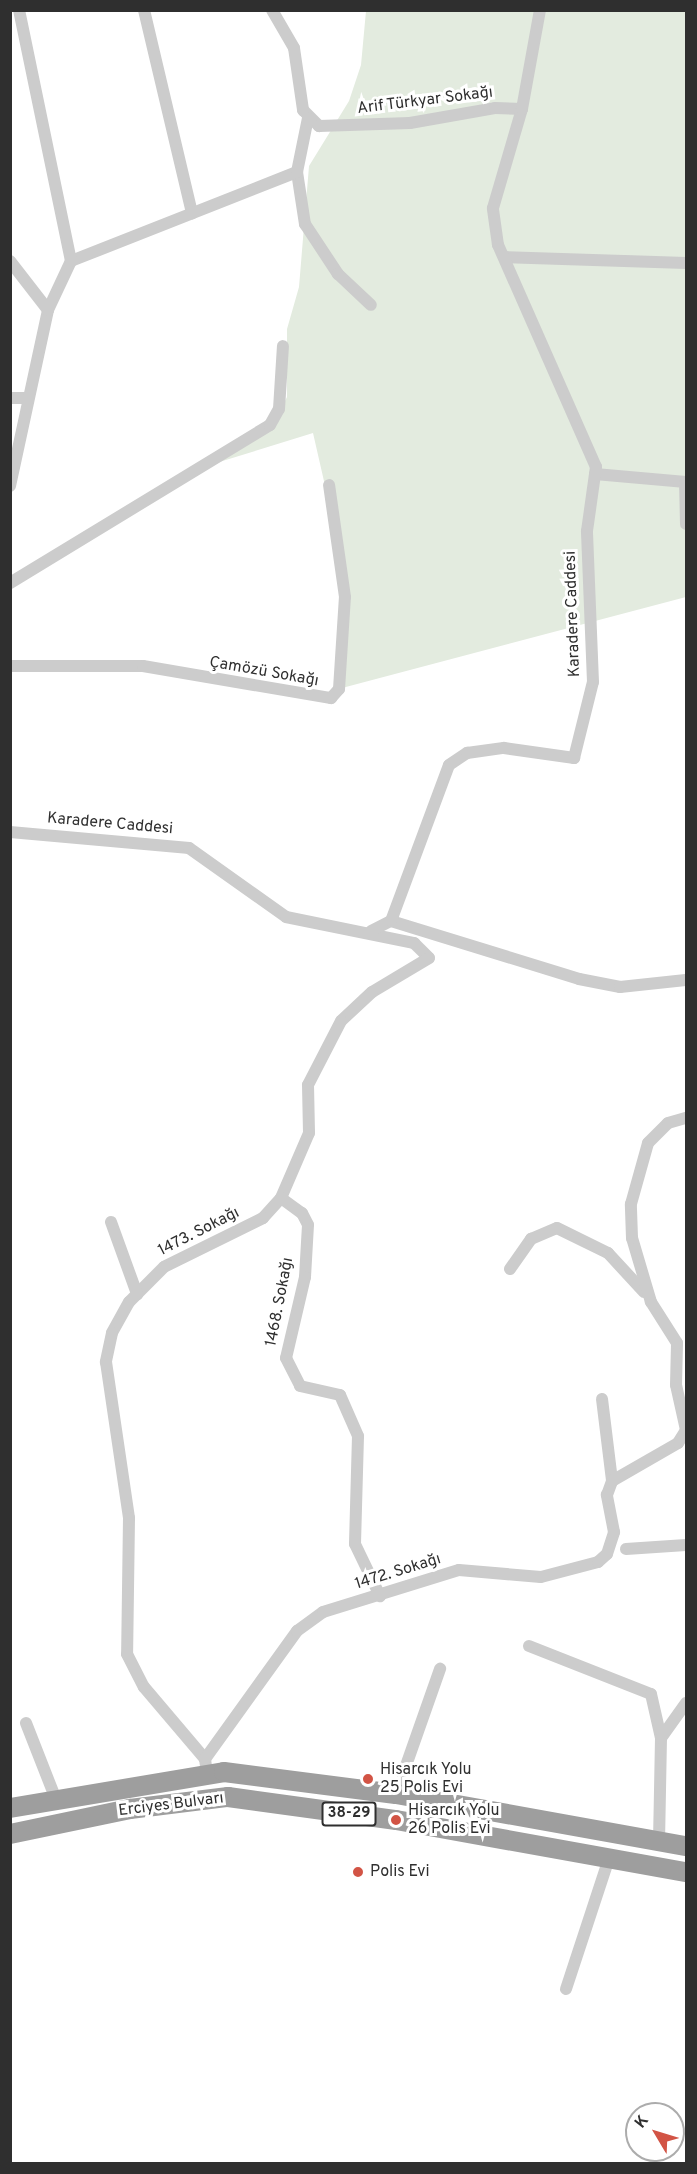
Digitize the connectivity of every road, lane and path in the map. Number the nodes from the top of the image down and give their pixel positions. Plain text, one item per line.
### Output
1 (19, 10) edge
2 (144, 10) edge
3 (272, 10) edge
4 (540, 10) edge
5 (522, 109) junction
6 (308, 118) junction
7 (297, 172) junction
8 (192, 213) junction
9 (504, 257) junction
10 (10, 261) edge
11 (71, 261) junction
12 (687, 263) edge
13 (371, 305) dead end
14 (48, 310) junction
15 (283, 346) dead end
16 (10, 398) edge
17 (27, 398) junction
18 (595, 474) junction
19 (686, 482) edge
20 (329, 485) dead end
21 (10, 486) edge
22 (687, 524) edge
23 (10, 583) edge
24 (10, 666) edge
25 (10, 832) edge
26 (392, 921) junction
27 (371, 931) junction
28 (687, 980) edge
29 (687, 1118) edge
30 (281, 1198) junction
31 (111, 1222) dead end
32 (510, 1269) dead end
33 (137, 1294) junction
34 (651, 1302) junction
35 (682, 1342) edge
36 (602, 1399) dead end
37 (612, 1481) junction
38 (687, 1545) edge
39 (626, 1549) dead end
40 (380, 1596) junction
41 (530, 1646) dead end
42 (440, 1669) dead end
43 (687, 1704) edge
44 (26, 1723) dead end
45 (661, 1738) junction
46 (206, 1766) junction
47 (396, 1794) junction
48 (55, 1797) junction
49 (10, 1808) edge
50 (10, 1834) edge
51 (658, 1845) junction
52 (687, 1846) edge
53 (608, 1861) junction
54 (687, 1872) edge
55 (566, 1989) dead end

1 - 11 street
2 - 8 street
3 - 6 street
4 - 5 street, Karadere Caddesi
5 - 6 street, Arif Türkyar Sokağı
5 - 9 street, Karadere Caddesi
6 - 7 street
7 - 8 street
7 - 13 street
8 - 11 street
9 - 12 street
9 - 18 street, Karadere Caddesi
10 - 14 street
11 - 14 street
14 - 17 street
15 - 23 street
16 - 17 street
17 - 21 street
18 - 19 street
18 - 26 street, Karadere Caddesi
19 - 22 street
20 - 24 street, Çamözü Sokağı
25 - 27 street, Karadere Caddesi
26 - 27 street
26 - 28 street
27 - 30 street, 1473. Sokağı
29 - 34 street
30 - 33 street, 1473. Sokağı
30 - 40 street, 1468. Sokağı
31 - 33 street
32 - 34 street
33 - 46 street, 1473. Sokağı
34 - 35 street
35 - 37 street
36 - 37 street, 1472. Sokağı
37 - 40 street, 1472. Sokağı
38 - 39 street
40 - 46 street, 1472. Sokağı
41 - 45 street
42 - 47 street
43 - 45 street
44 - 48 street
45 - 51 street
46 - 47 highway, Erciyes Bulvarı / 38-29
46 - 48 highway, Erciyes Bulvarı / 38-29
47 - 51 highway, Erciyes Bulvarı / 38-29
48 - 49 highway, Erciyes Bulvarı / 38-29
50 - 53 highway, Erciyes Bulvarı / 38-29
51 - 52 highway, Erciyes Bulvarı / 38-29
53 - 54 highway, Erciyes Bulvarı / 38-29
53 - 55 street

